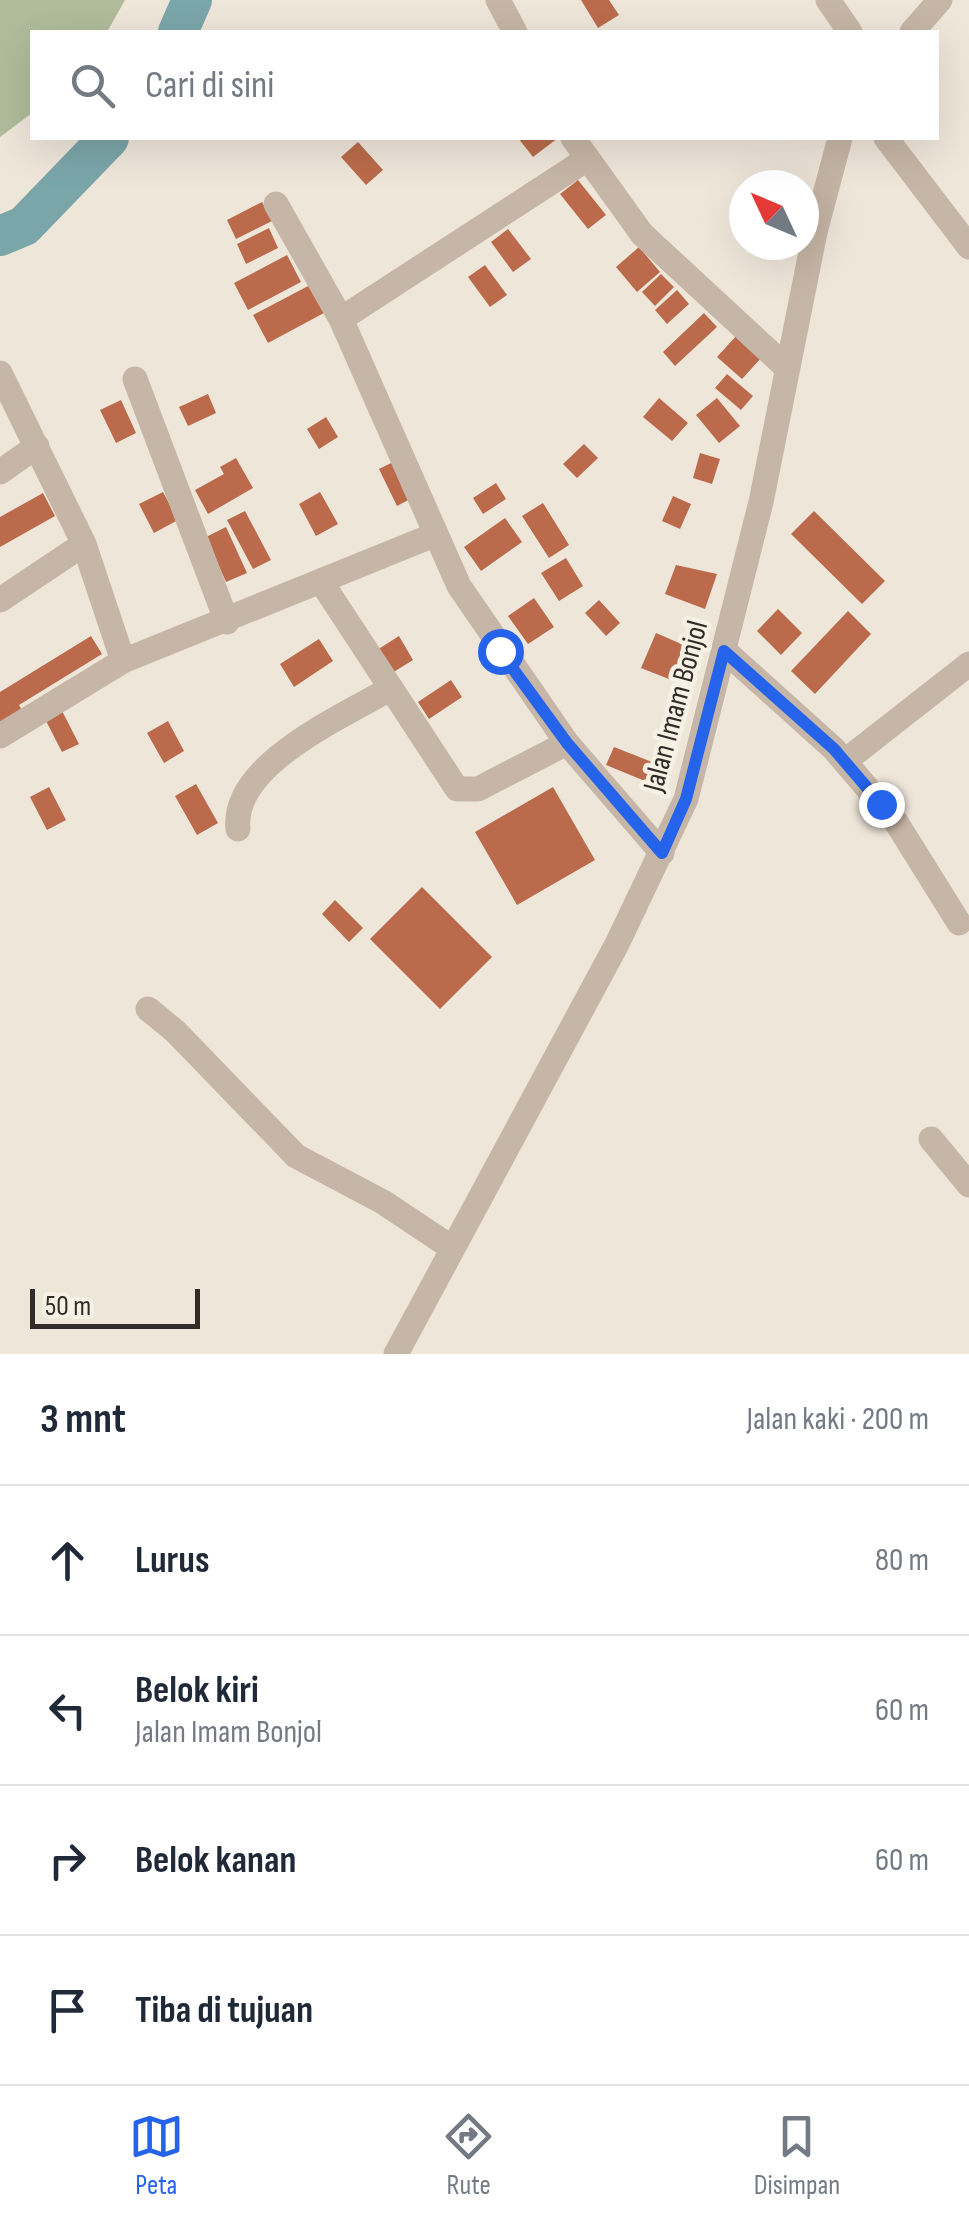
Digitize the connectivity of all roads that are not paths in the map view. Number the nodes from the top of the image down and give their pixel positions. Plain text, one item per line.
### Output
1 (498, 0) edge
2 (828, 0) edge
3 (940, 0) edge
4 (514, 30) edge
5 (849, 30) edge
6 (914, 30) edge
7 (840, 140) edge
8 (888, 140) edge
9 (580, 148) edge
10 (276, 204) dead end
11 (969, 247) edge
12 (342, 319) junction
13 (787, 368) junction
14 (0, 374) edge
15 (135, 379) dead end
16 (38, 446) junction
17 (0, 472) edge
18 (434, 535) junction
19 (84, 544) junction
20 (322, 583) junction
21 (0, 600) edge
22 (227, 622) junction
23 (724, 651) junction
24 (122, 660) junction
25 (969, 664) edge
26 (391, 688) junction
27 (0, 736) edge
28 (567, 743) junction
29 (845, 761) junction
30 (238, 828) dead end
31 (662, 853) junction
32 (958, 924) dead end
33 (148, 1009) dead end
34 (930, 1139) dead end
35 (967, 1179) edge
36 (452, 1248) junction
37 (396, 1354) edge

1 - 4 street
2 - 5 street
3 - 6 street
7 - 13 street, Jalan Imam Bonjol
8 - 11 street
9 - 12 street
9 - 13 street
10 - 12 street
12 - 18 street
13 - 23 street, Jalan Imam Bonjol
14 - 16 street
15 - 22 street
16 - 17 street
16 - 19 street
18 - 20 street
18 - 28 street
19 - 21 street
19 - 24 street
20 - 22 street
20 - 26 street
22 - 24 street
23 - 29 street
23 - 31 street, Jalan Imam Bonjol
24 - 27 street
25 - 29 street
26 - 28 street
26 - 30 street
28 - 31 street
29 - 32 street
31 - 36 street, Jalan Imam Bonjol
33 - 36 street
34 - 35 street
36 - 37 street, Jalan Imam Bonjol

